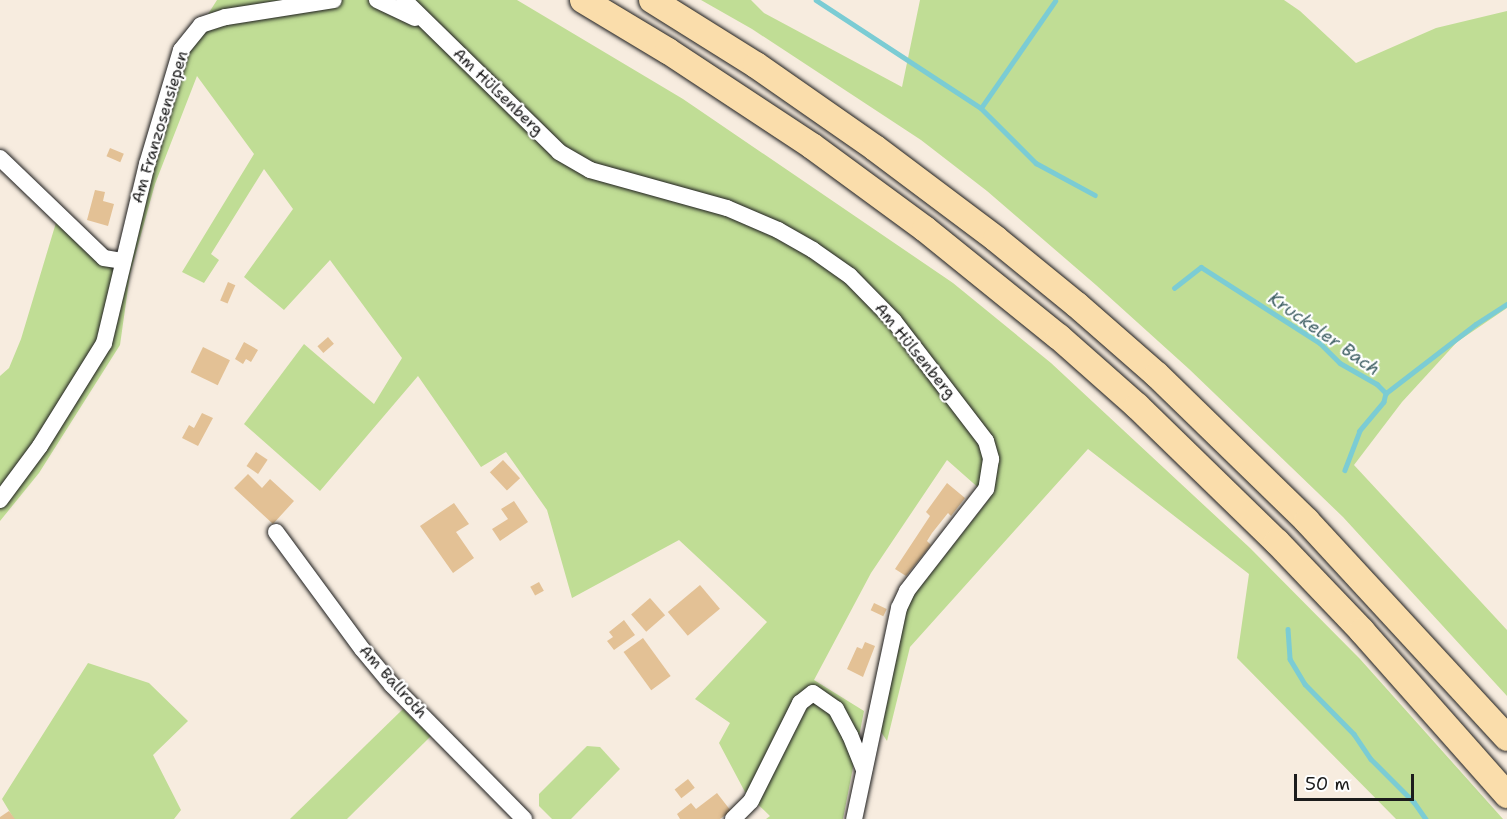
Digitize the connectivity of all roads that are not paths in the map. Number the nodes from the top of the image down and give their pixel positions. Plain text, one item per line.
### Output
1 (334, 0) edge
2 (377, 0) edge
3 (405, 0) edge
4 (583, 0) edge
5 (652, 0) edge
6 (432, 27) junction
7 (0, 158) edge
8 (122, 261) junction
9 (0, 500) edge
10 (276, 532) dead end
11 (1507, 738) edge
12 (864, 770) junction
13 (1507, 795) edge
14 (524, 819) edge
15 (733, 819) edge
16 (854, 819) edge

1 - 8 street, Am Franzosensiepen
2 - 6 street
3 - 6 street, Am Hülsenberg
4 - 13 highway
5 - 11 highway
6 - 12 street, Am Hülsenberg
7 - 8 street
8 - 9 street, Am Franzosensiepen
10 - 14 street, Am Ballroth
12 - 15 street
12 - 16 street, Am Hülsenberg

